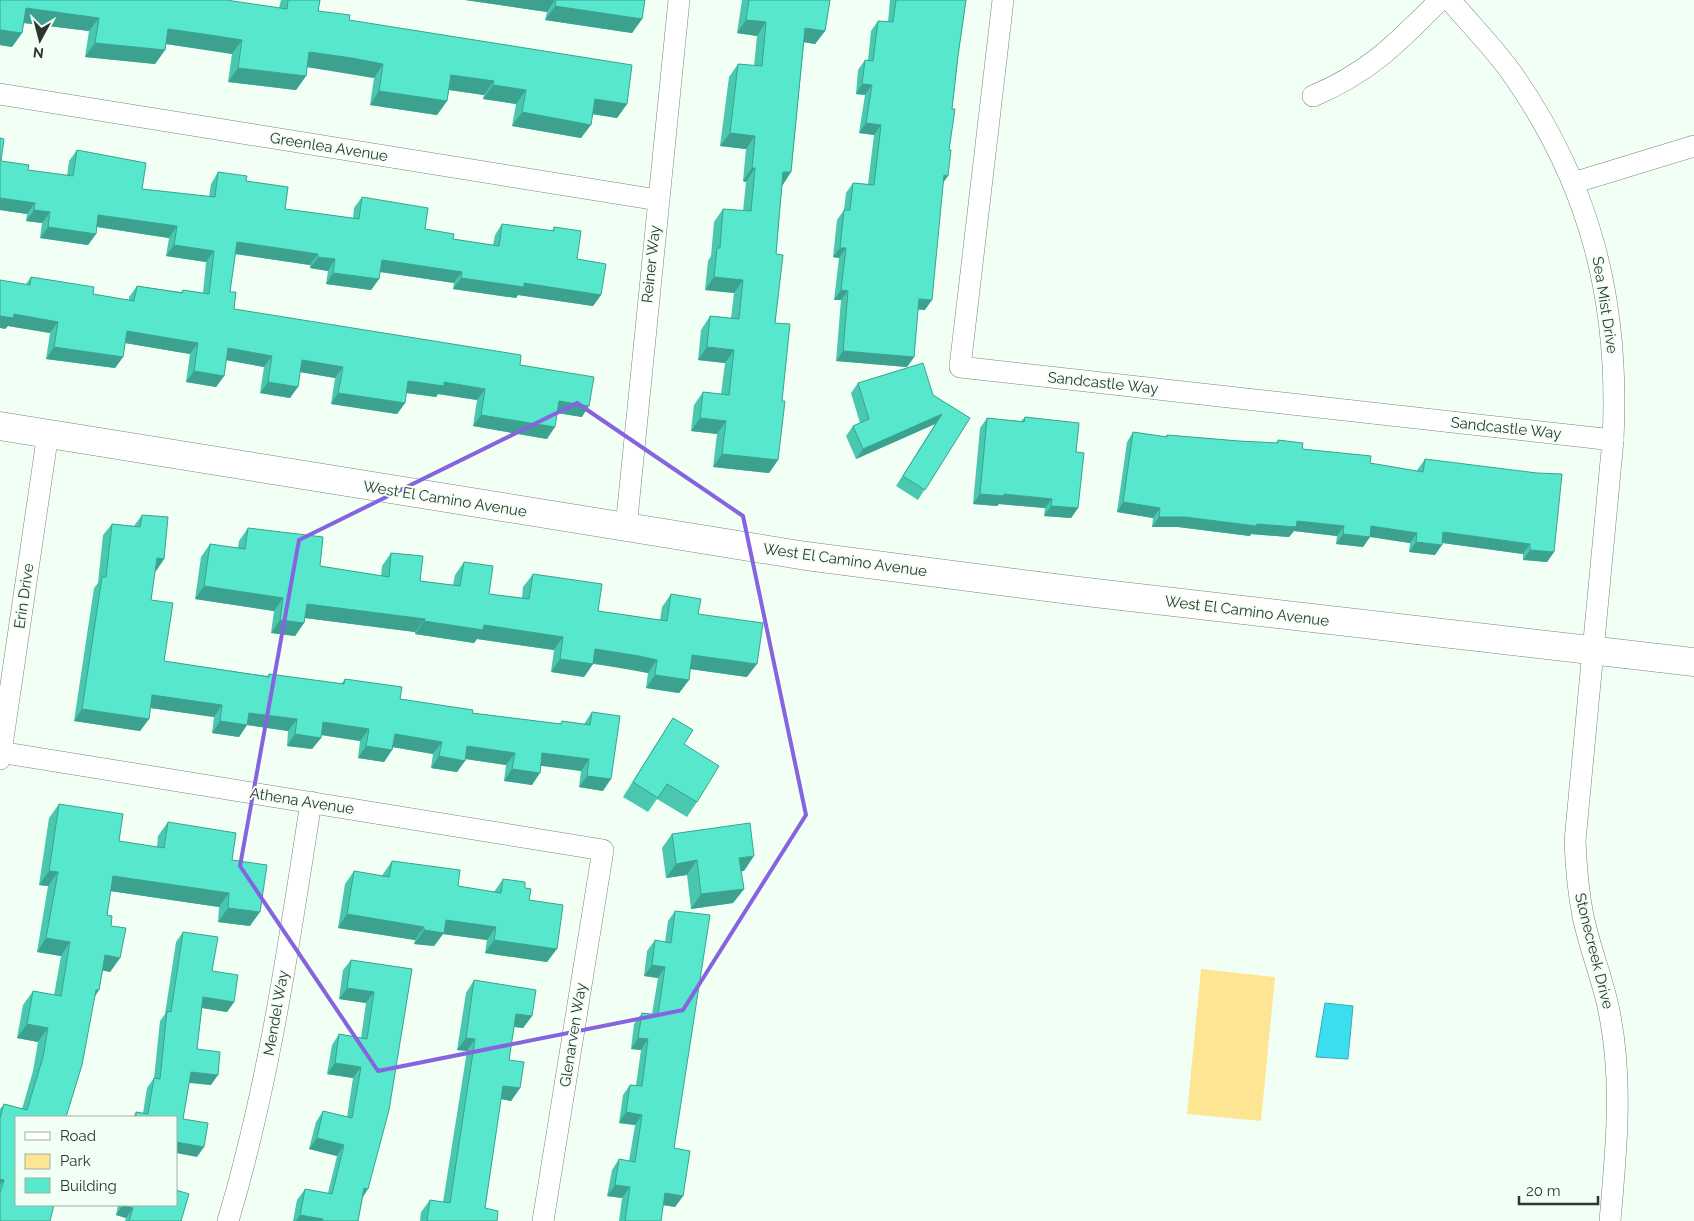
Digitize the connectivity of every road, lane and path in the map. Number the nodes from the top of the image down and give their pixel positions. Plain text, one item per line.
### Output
1 (679, 0) edge
2 (1003, 0) edge
3 (1440, 0) edge
4 (1450, 0) edge
5 (0, 94) edge
6 (1313, 96) dead end
7 (1694, 146) edge
8 (1573, 183) junction
9 (658, 200) junction
10 (0, 426) edge
11 (48, 433) junction
12 (1613, 440) junction
13 (626, 528) junction
14 (1593, 652) junction
15 (1694, 662) edge
16 (0, 755) edge
17 (311, 802) junction
18 (603, 850) joint
19 (228, 1221) edge
20 (543, 1221) edge
21 (1610, 1221) edge

1 - 9 street, Reiner Way
2 - 12 street, Sandcastle Way
3 - 6 street
4 - 8 street, Sea Mist Drive
5 - 9 street, Greenlea Avenue
7 - 8 street
8 - 12 street, Sea Mist Drive
9 - 13 street, Reiner Way
10 - 11 main road, West El Camino Avenue
11 - 13 main road, West El Camino Avenue
11 - 16 street, Erin Drive
12 - 14 street, Sea Mist Drive
13 - 14 main road, West El Camino Avenue
14 - 15 main road, West El Camino Avenue
14 - 21 street, Stonecreek Drive
16 - 17 street, Athena Avenue
17 - 18 street, Athena Avenue
17 - 19 street, Mendel Way
18 - 20 street, Glenarven Way

